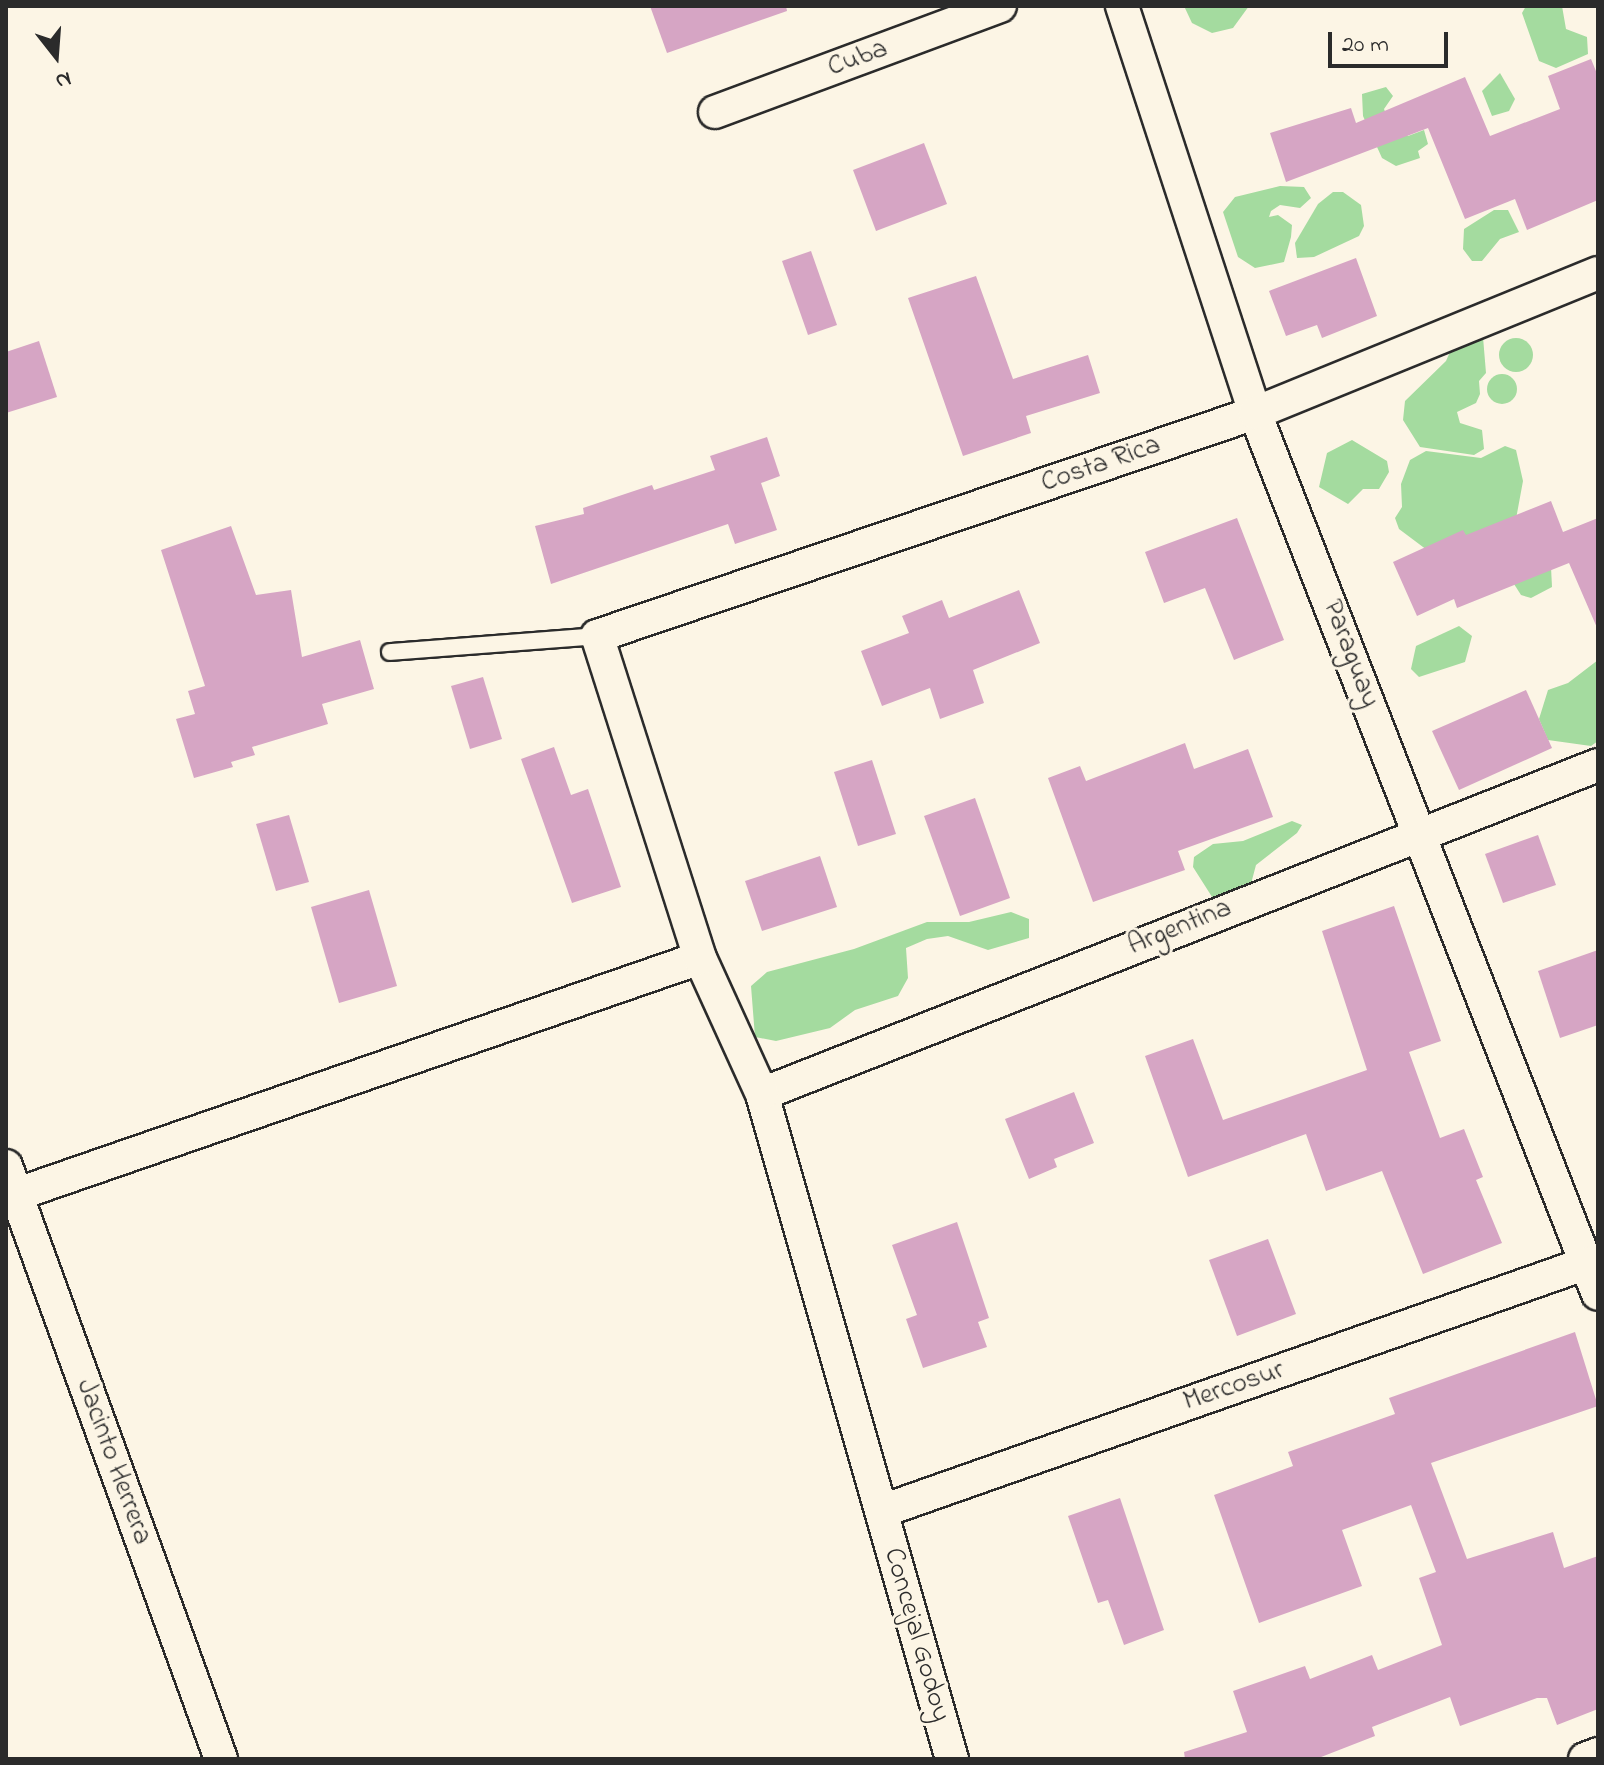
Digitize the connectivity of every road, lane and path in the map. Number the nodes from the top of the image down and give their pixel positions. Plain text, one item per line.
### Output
1 (1000, 6) edge
2 (1122, 6) edge
3 (715, 112) dead end
4 (1598, 273) edge
5 (1255, 413) junction
6 (597, 636) junction
7 (390, 652) dead end
8 (1598, 765) edge
9 (1420, 833) junction
10 (700, 958) junction
11 (762, 1094) junction
12 (9, 1186) edge
13 (1587, 1263) junction
14 (1598, 1294) edge
15 (882, 1511) junction
16 (1598, 1754) edge
17 (221, 1759) edge
18 (952, 1759) edge
19 (1585, 1759) edge

1 - 3 street, Cuba
2 - 5 street, Paraguay
4 - 5 street, Costa Rica
5 - 6 street, Costa Rica
5 - 9 street, Paraguay
6 - 7 lane
6 - 10 street, Concejal Godoy
8 - 9 street, Argentina
9 - 11 street, Argentina
9 - 13 street, Paraguay
10 - 11 street, Concejal Godoy
10 - 12 street
11 - 15 street, Concejal Godoy
12 - 17 street, Jacinto Herrera
13 - 14 street, Paraguay
13 - 15 street, Mercosur
15 - 18 street, Concejal Godoy
16 - 19 street

